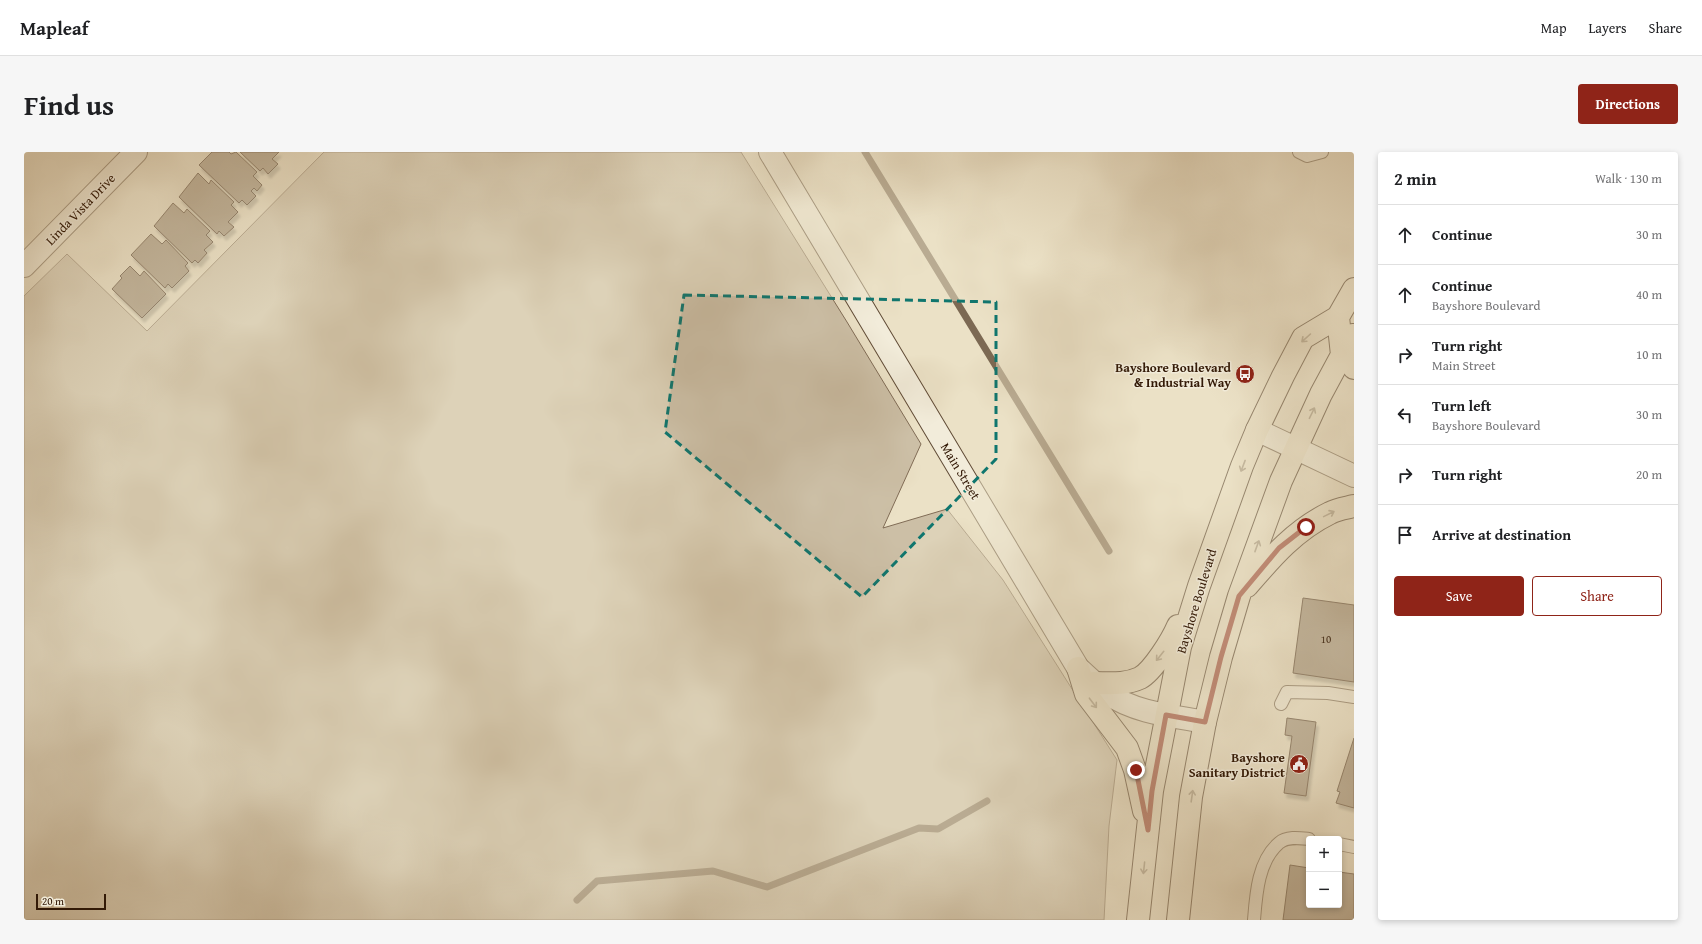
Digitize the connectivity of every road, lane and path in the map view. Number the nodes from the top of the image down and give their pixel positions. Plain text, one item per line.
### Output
1 (136, 152) edge
2 (770, 152) edge
3 (1299, 152) edge
4 (1322, 152) edge
5 (24, 266) edge
6 (1352, 291) edge
7 (1338, 316) junction
8 (1354, 368) edge
9 (1257, 430) junction
10 (1295, 448) junction
11 (1354, 476) edge
12 (1354, 506) edge
13 (1198, 586) junction
14 (1239, 596) junction
15 (1078, 668) junction
16 (1094, 683) junction
17 (1354, 697) edge
18 (1281, 704) dead end
19 (1166, 715) junction
20 (1205, 722) junction
21 (1148, 830) junction
22 (1306, 839) edge
23 (1342, 845) edge
24 (1354, 847) edge
25 (1138, 920) edge
26 (1178, 920) edge
27 (1254, 920) edge

1 - 5 street, Linda Vista Drive
2 - 15 street, Main Street
3 - 4 lane
6 - 7 main road, Bayshore Boulevard
6 - 8 main road
7 -> 9 main road, Bayshore Boulevard
10 -> 7 main road
9 - 10 street
9 -> 13 main road, Bayshore Boulevard
10 - 11 street
14 -> 10 main road
14 -> 12 main road
13 -> 16 main road
13 - 19 main road, Bayshore Boulevard
14 - 20 main road
15 - 16 street, Main Street
15 -> 21 main road
16 - 19 street, Main Street
17 - 18 lane
19 - 20 street, Main Street
19 - 21 main road, Bayshore Boulevard
26 -> 20 main road
21 -> 25 main road, Bayshore Boulevard
22 - 27 lane
23 - 24 lane

